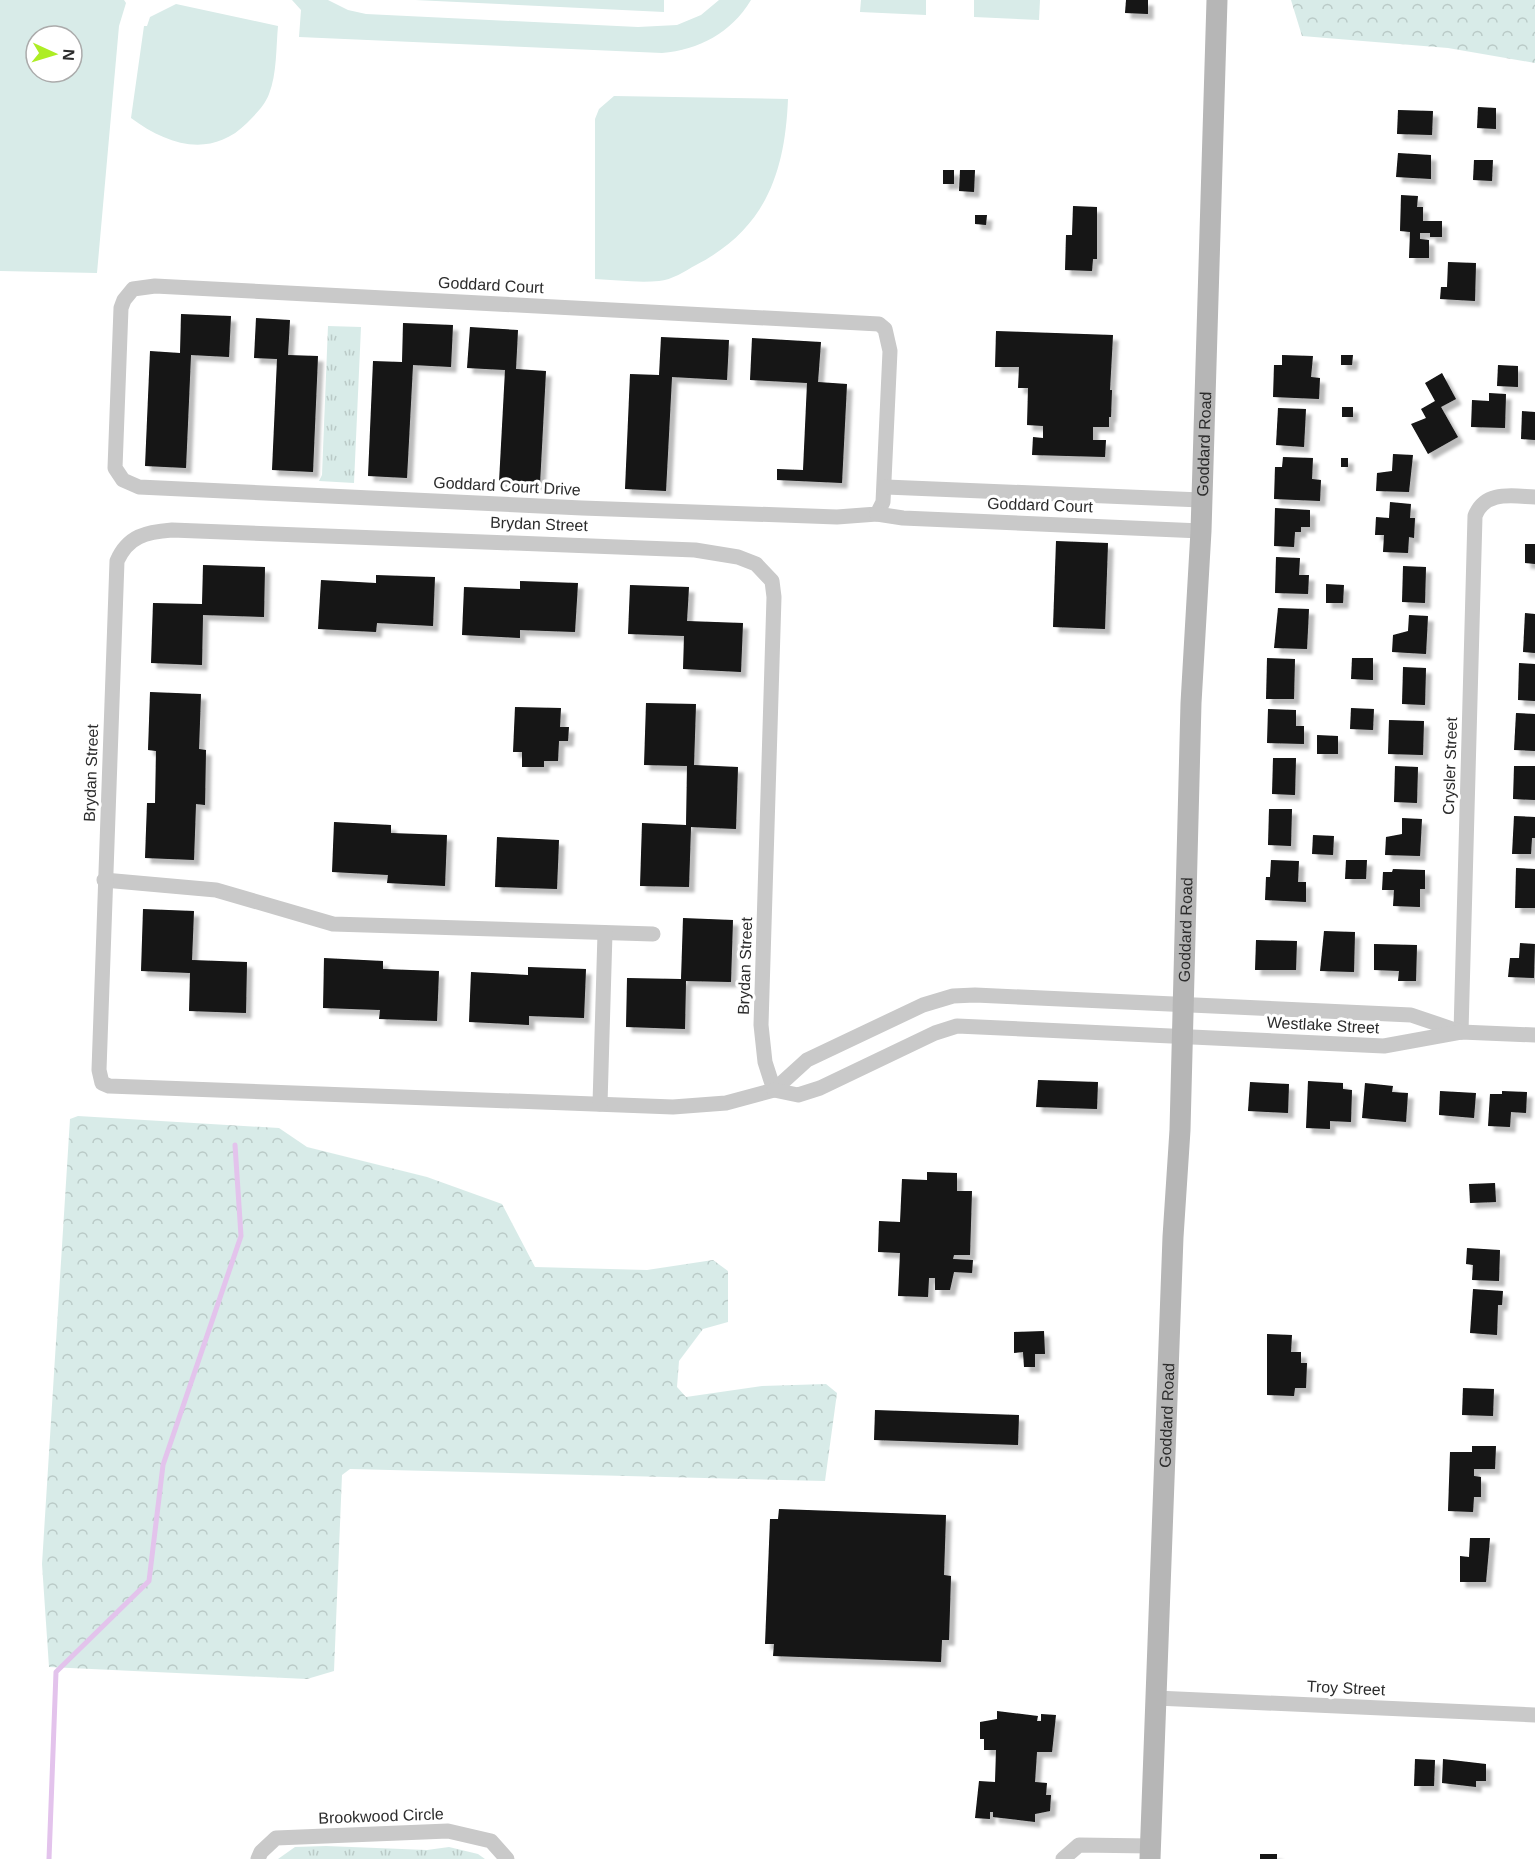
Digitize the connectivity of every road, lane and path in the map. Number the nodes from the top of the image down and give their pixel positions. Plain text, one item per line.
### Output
1 (1217, 0) edge
2 (123, 480) joint
3 (1535, 497) edge
4 (1201, 500) junction
5 (882, 501) junction
6 (1201, 531) junction
7 (104, 880) junction
8 (605, 933) junction
9 (653, 934) dead end
10 (1184, 1005) junction
11 (1461, 1032) junction
12 (1183, 1035) junction
13 (1535, 1035) edge
14 (774, 1090) junction
15 (600, 1104) junction
16 (1156, 1698) junction
17 (1535, 1714) edge
18 (1150, 1852) edge
19 (258, 1859) edge
20 (507, 1859) edge
21 (1056, 1859) edge
22 (1063, 1859) edge

1 - 4 main road, Goddard Road
2 - 5 street, Goddard Court Drive
2 - 5 street, Goddard Court
3 - 11 street, Crysler Street
4 - 5 street, Goddard Court
4 - 6 main road, Goddard Road
5 - 6 street, Goddard Court
6 - 10 main road, Goddard Road
7 - 8 street
7 - 14 street, Brydan Street
7 - 15 street, Brydan Street
8 - 9 street
8 - 15 street
10 - 11 street, Westlake Street
10 - 12 main road, Goddard Road
10 - 14 street, Brydan Street
11 - 12 street, Westlake Street
11 - 13 street, Westlake Street
12 - 14 street, Brydan Street
12 - 16 main road, Goddard Road
14 - 15 street, Brydan Street
16 - 17 street, Troy Street
16 - 18 main road, Goddard Road
18 - 22 street
19 - 20 street, Brookwood Circle
21 - 22 street

